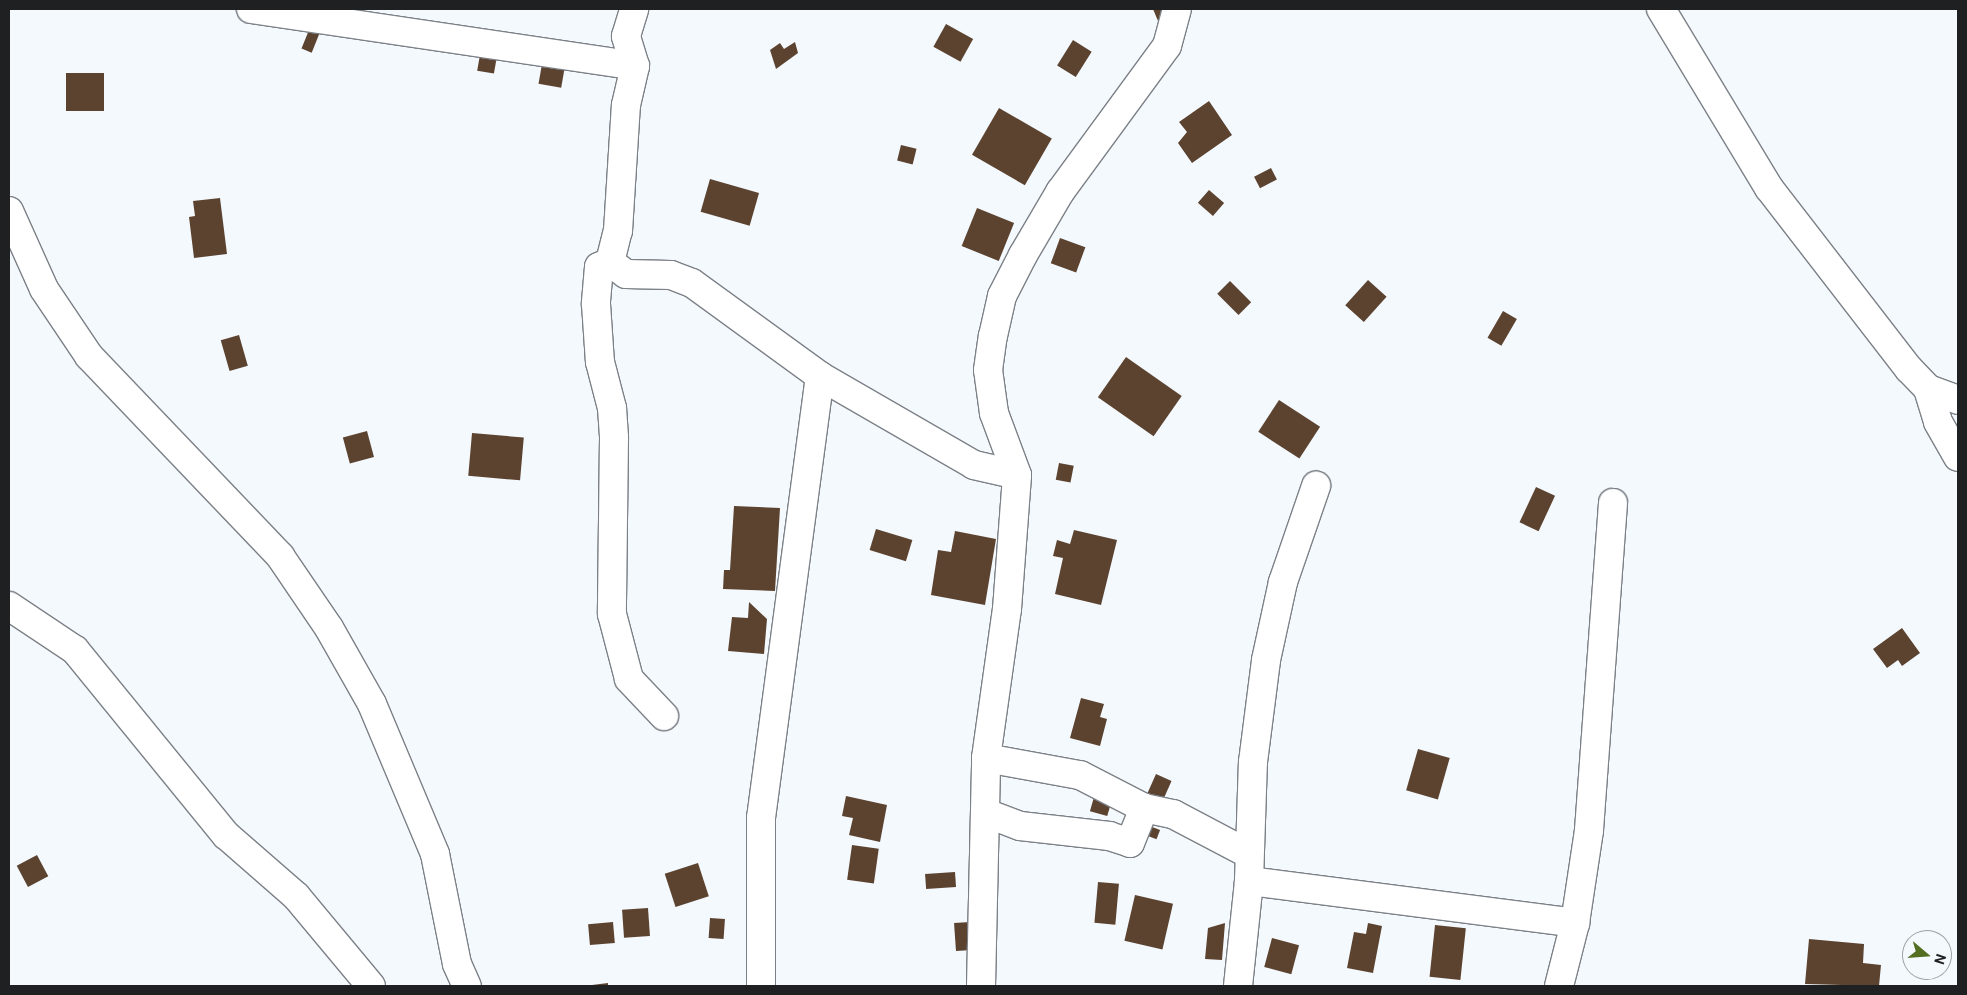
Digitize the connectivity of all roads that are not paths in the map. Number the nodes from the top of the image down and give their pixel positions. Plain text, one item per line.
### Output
1 (250, 9) edge
2 (634, 9) edge
3 (1177, 9) edge
4 (1661, 9) edge
5 (635, 66) junction
6 (9, 211) edge
7 (610, 262) junction
8 (820, 376) junction
9 (1928, 389) junction
10 (1958, 400) edge
11 (1958, 457) edge
12 (1017, 476) junction
13 (1316, 486) dead end
14 (1613, 503) dead end
15 (9, 606) edge
16 (664, 716) dead end
17 (986, 758) junction
18 (1144, 808) junction
19 (986, 813) junction
20 (1247, 853) junction
21 (1249, 881) junction
22 (1575, 923) junction
23 (371, 986) edge
24 (467, 986) edge
25 (761, 986) edge
26 (981, 986) edge
27 (1238, 986) edge
28 (1559, 986) edge

1 - 5 street
2 - 5 street
3 - 12 street
4 - 9 street
5 - 7 street
6 - 24 street
7 - 8 street
7 - 16 street
8 - 12 street
8 - 25 street
9 - 10 street
9 - 11 street
12 - 17 street
13 - 20 street
14 - 22 street
15 - 23 street
17 - 18 street
17 - 19 street
18 - 19 street
18 - 20 street
19 - 26 street
20 - 21 street
21 - 22 street
21 - 27 street
22 - 28 street

